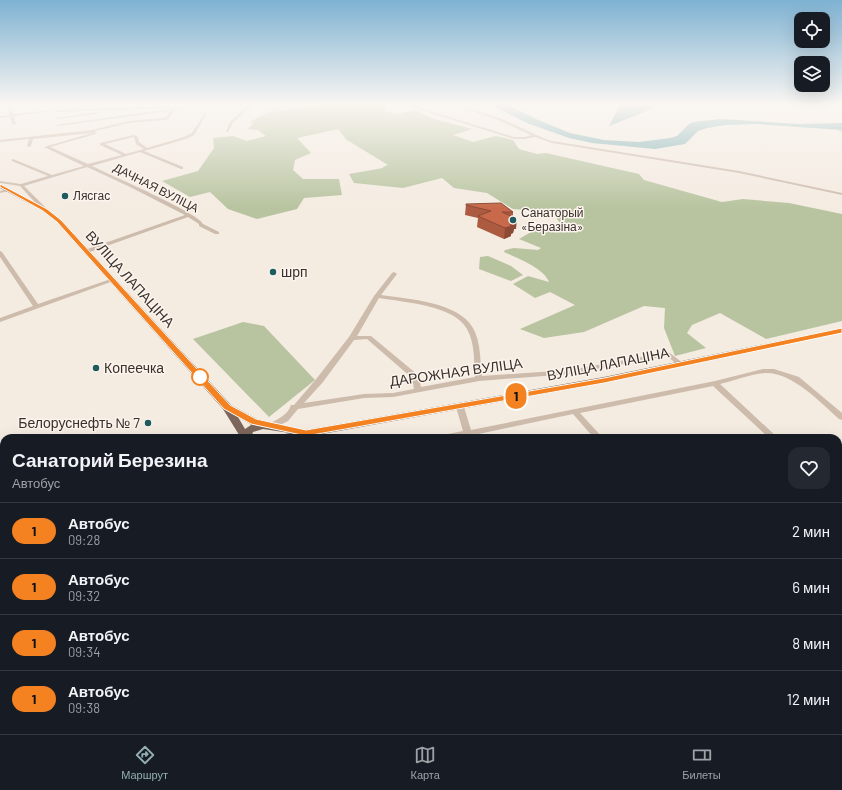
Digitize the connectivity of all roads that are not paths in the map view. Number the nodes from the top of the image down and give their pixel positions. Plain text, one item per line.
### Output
1 (14, 139) edge
2 (30, 139) edge
3 (75, 139) edge
4 (121, 139) edge
5 (137, 139) edge
6 (181, 139) edge
7 (544, 139) edge
8 (0, 141) edge
9 (29, 146) dead end
10 (147, 149) junction
11 (141, 151) junction
12 (126, 155) junction
13 (13, 160) dead end
14 (89, 166) junction
15 (182, 168) dead end
16 (51, 176) junction
17 (21, 185) junction
18 (2, 188) edge
19 (842, 194) edge
20 (45, 210) junction
21 (189, 215) junction
22 (217, 232) dead end
23 (87, 251) junction
24 (0, 253) edge
25 (394, 274) dead end
26 (114, 280) junction
27 (377, 296) junction
28 (37, 307) junction
29 (0, 320) edge
30 (842, 330) edge
31 (352, 338) junction
32 (681, 364) junction
33 (479, 379) junction
34 (715, 383) junction
35 (418, 390) junction
36 (460, 406) junction
37 (227, 407) junction
38 (294, 407) junction
39 (574, 411) junction
40 (842, 417) edge
41 (271, 426) junction
42 (306, 433) junction
43 (244, 434) edge
44 (248, 434) edge
45 (279, 434) edge
46 (302, 434) edge
47 (469, 434) edge
48 (478, 434) edge
49 (595, 434) edge
50 (770, 434) edge

1 - 8 street
2 - 9 street
3 - 14 street, ДАЧНАЯ ВУЛІЦА
4 - 12 street
5 - 10 street
6 - 10 street
7 - 19 street
10 - 11 street
11 - 12 street
11 - 15 street
12 - 14 street
13 - 16 street
14 - 16 street
14 - 21 street, ДАЧНАЯ ВУЛІЦА
16 - 17 street
17 - 18 street
17 - 20 street
18 - 20 main road, ВУЛІЦА ЛАПАЦІНА
20 - 23 main road, ВУЛІЦА ЛАПАЦІНА
21 - 22 street, ДАЧНАЯ ВУЛІЦА
21 - 23 street
23 - 26 main road, ВУЛІЦА ЛАПАЦІНА
24 - 28 street
25 - 27 street
26 - 28 street
26 - 37 main road, ВУЛІЦА ЛАПАЦІНА
27 - 31 street
27 - 33 street
28 - 29 street
30 - 32 main road, ВУЛІЦА ЛАПАЦІНА
31 - 35 street
31 - 38 street
32 - 33 street, ДАРОЖНАЯ ВУЛІЦА
32 - 36 main road, ВУЛІЦА ЛАПАЦІНА
33 - 35 street, ДАРОЖНАЯ ВУЛІЦА
34 - 39 street
34 - 40 street
34 - 50 street
35 - 38 street, ДАРОЖНАЯ ВУЛІЦА
36 - 42 main road, ВУЛІЦА ЛАПАЦІНА
36 - 47 street
37 - 41 main road, ВУЛІЦА ЛАПАЦІНА
37 - 43 main road, ВУЛІЦА ЛАПАЦІНА
38 - 41 street
39 - 48 street
39 - 49 street
41 - 42 main road, ВУЛІЦА ЛАПАЦІНА
41 - 44 main road, ВУЛІЦА ЛАПАЦІНА
41 - 45 main road
42 - 46 main road, ВУЛІЦА ЛАПАЦІНА

